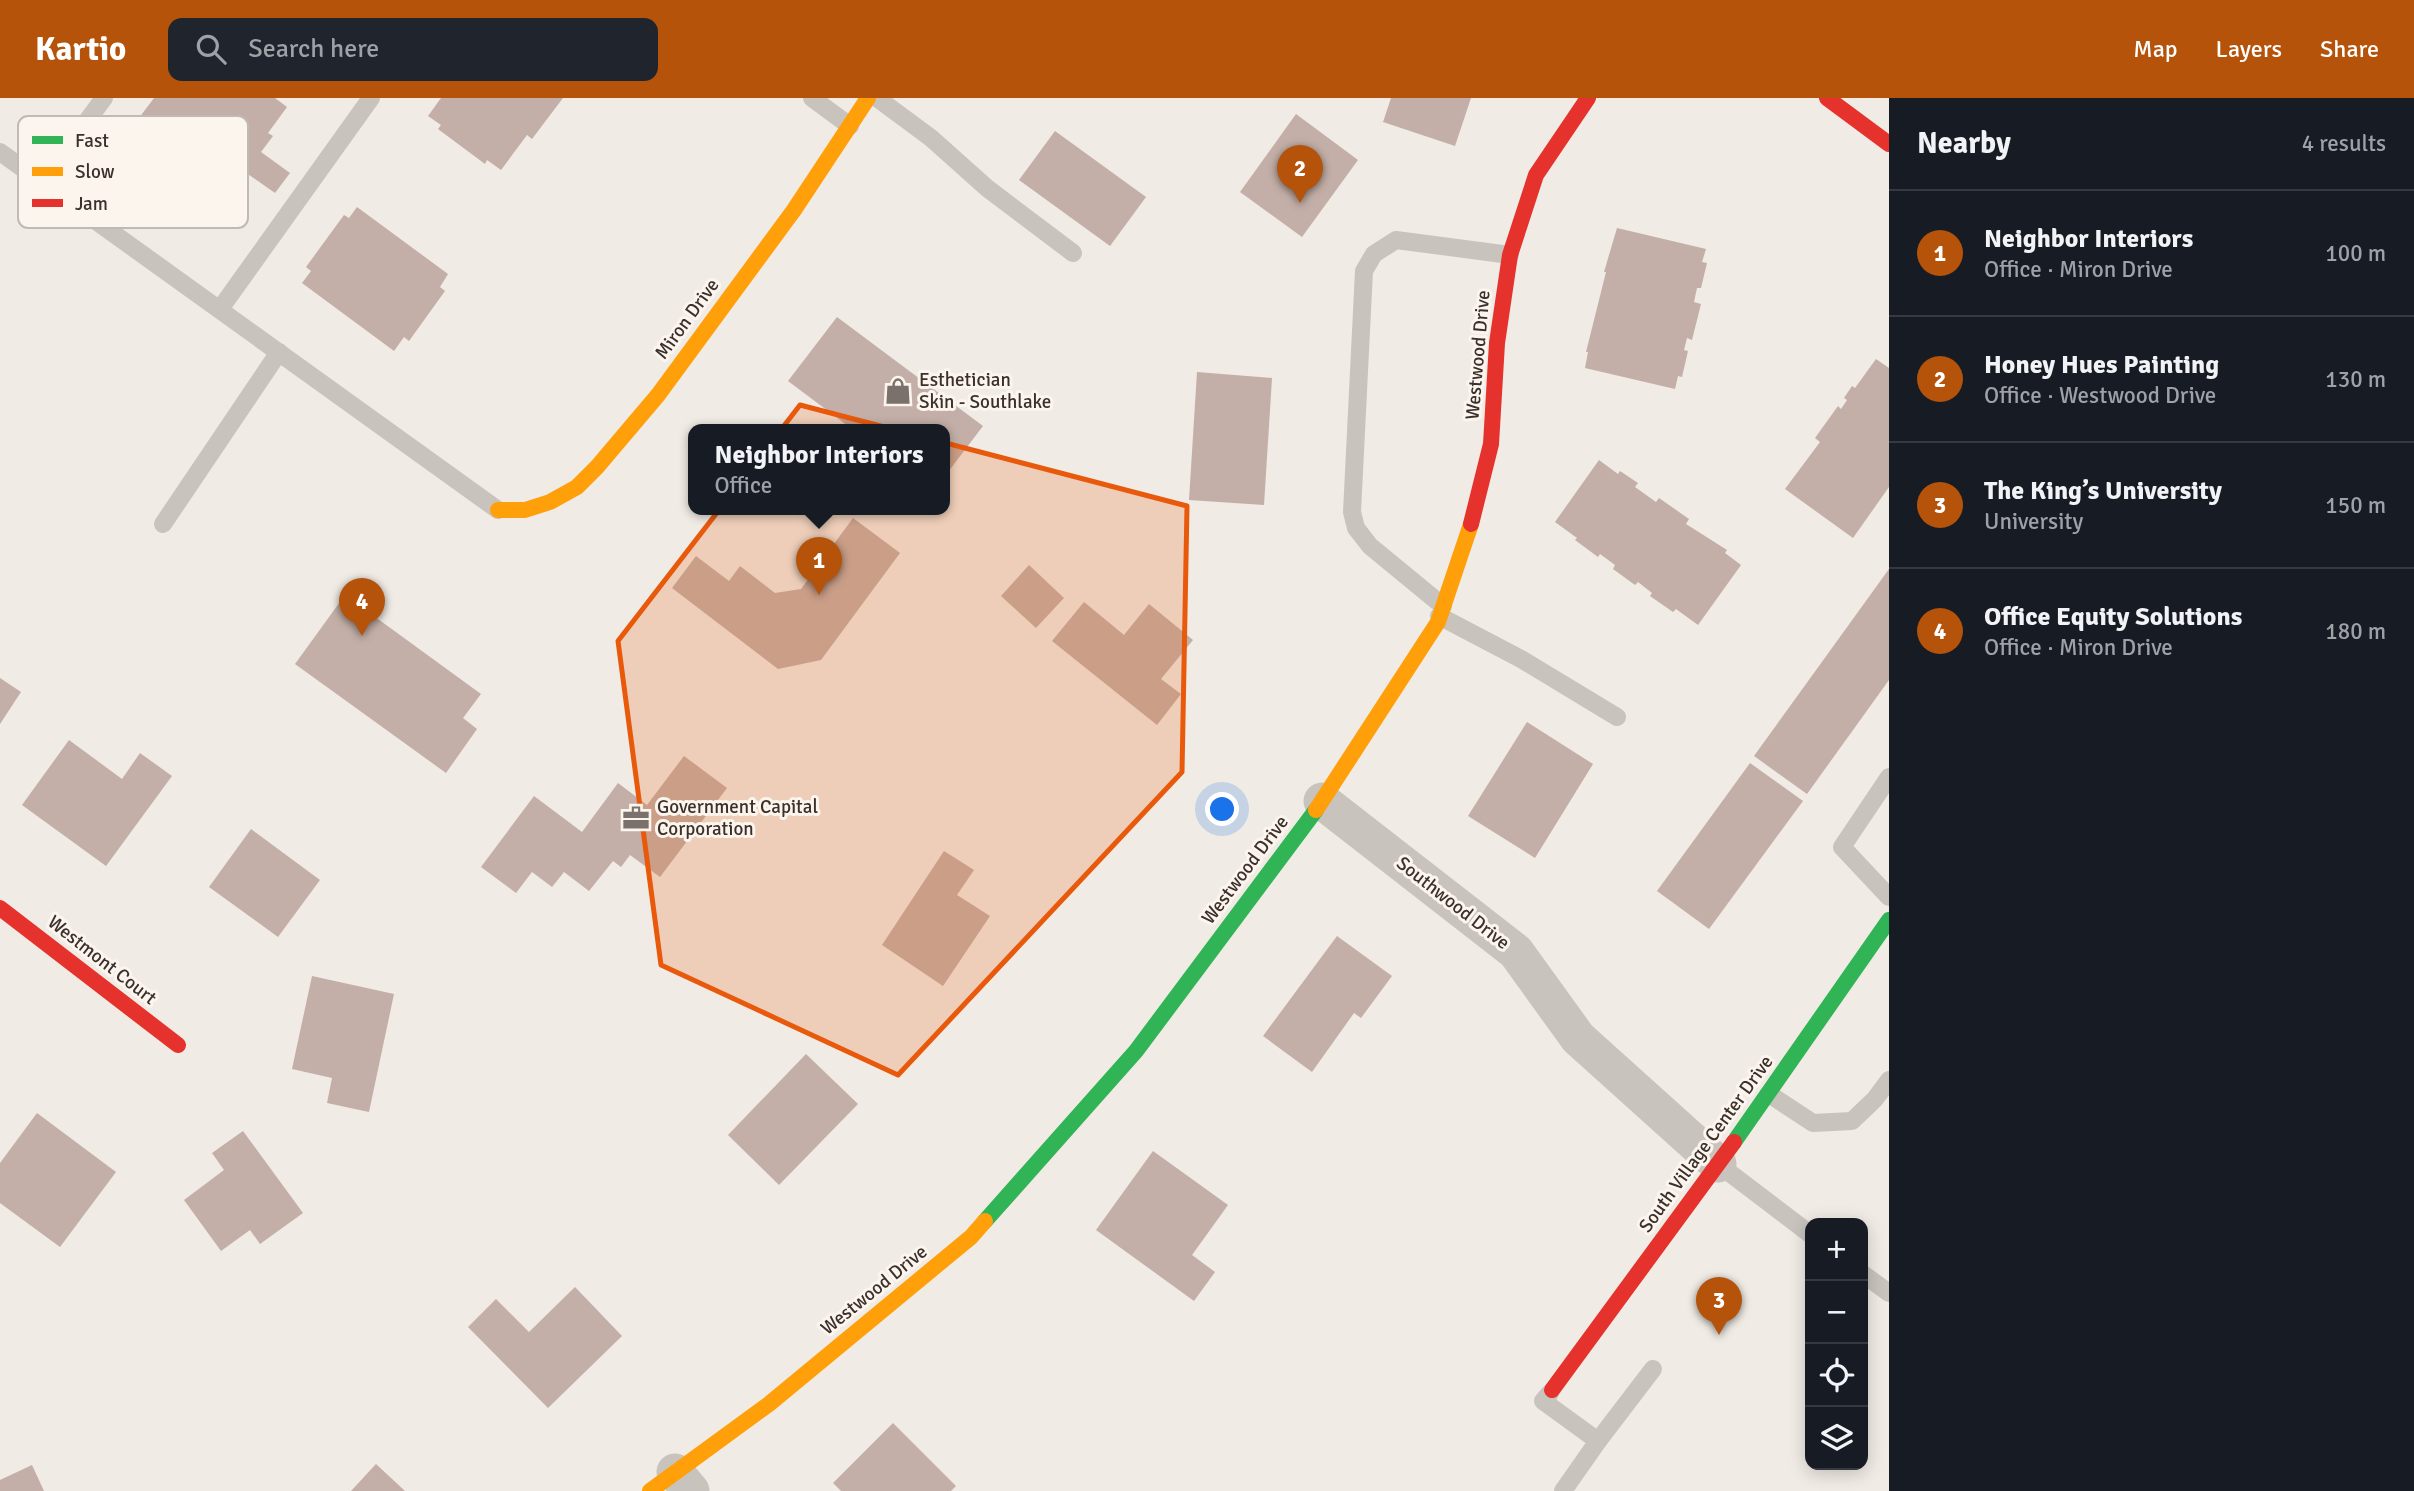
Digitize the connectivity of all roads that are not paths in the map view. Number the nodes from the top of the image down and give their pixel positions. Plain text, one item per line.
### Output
1 (104, 98) edge
2 (371, 98) edge
3 (812, 98) edge
4 (868, 98) edge
5 (877, 98) edge
6 (1588, 98) edge
7 (1826, 98) edge
8 (91, 116) edge
9 (850, 126) junction
10 (1889, 144) edge
11 (0, 152) edge
12 (18, 165) edge
13 (106, 228) edge
14 (1073, 253) dead end
15 (1510, 255) junction
16 (220, 309) junction
17 (279, 352) junction
18 (498, 510) joint
19 (163, 524) dead end
20 (1441, 611) junction
21 (1617, 717) dead end
22 (1889, 776) edge
23 (1322, 802) junction
24 (1889, 897) edge
25 (0, 908) edge
26 (1889, 920) edge
27 (178, 1045) dead end
28 (1889, 1080) edge
29 (1769, 1094) junction
30 (1718, 1164) junction
31 (1805, 1230) edge
32 (1868, 1278) edge
33 (1889, 1293) edge
34 (1653, 1369) dead end
35 (1552, 1390) joint
36 (1598, 1441) junction
37 (672, 1485) edge
38 (1563, 1491) edge

1 - 8 lane
2 - 16 lane
3 - 9 lane
4 - 9 street, Miron Drive
5 - 14 lane
6 - 15 street, Westwood Drive
7 - 10 street
9 - 18 street, Miron Drive
11 - 12 lane
13 - 16 lane
15 - 20 street, Westwood Drive
15 - 20 lane
16 - 17 lane
17 - 18 lane
17 - 19 lane
20 - 21 lane
20 - 23 street, Westwood Drive
22 - 24 lane
23 - 30 street, Southwood Drive
23 - 37 street, Westwood Drive
25 - 27 street, Westmont Court
26 - 29 street, South Village Center Drive
28 - 29 lane
29 - 30 street, South Village Center Drive
30 - 31 lane
30 - 35 street, South Village Center Drive
32 - 33 lane
34 - 36 lane
35 - 36 lane
36 - 38 lane

